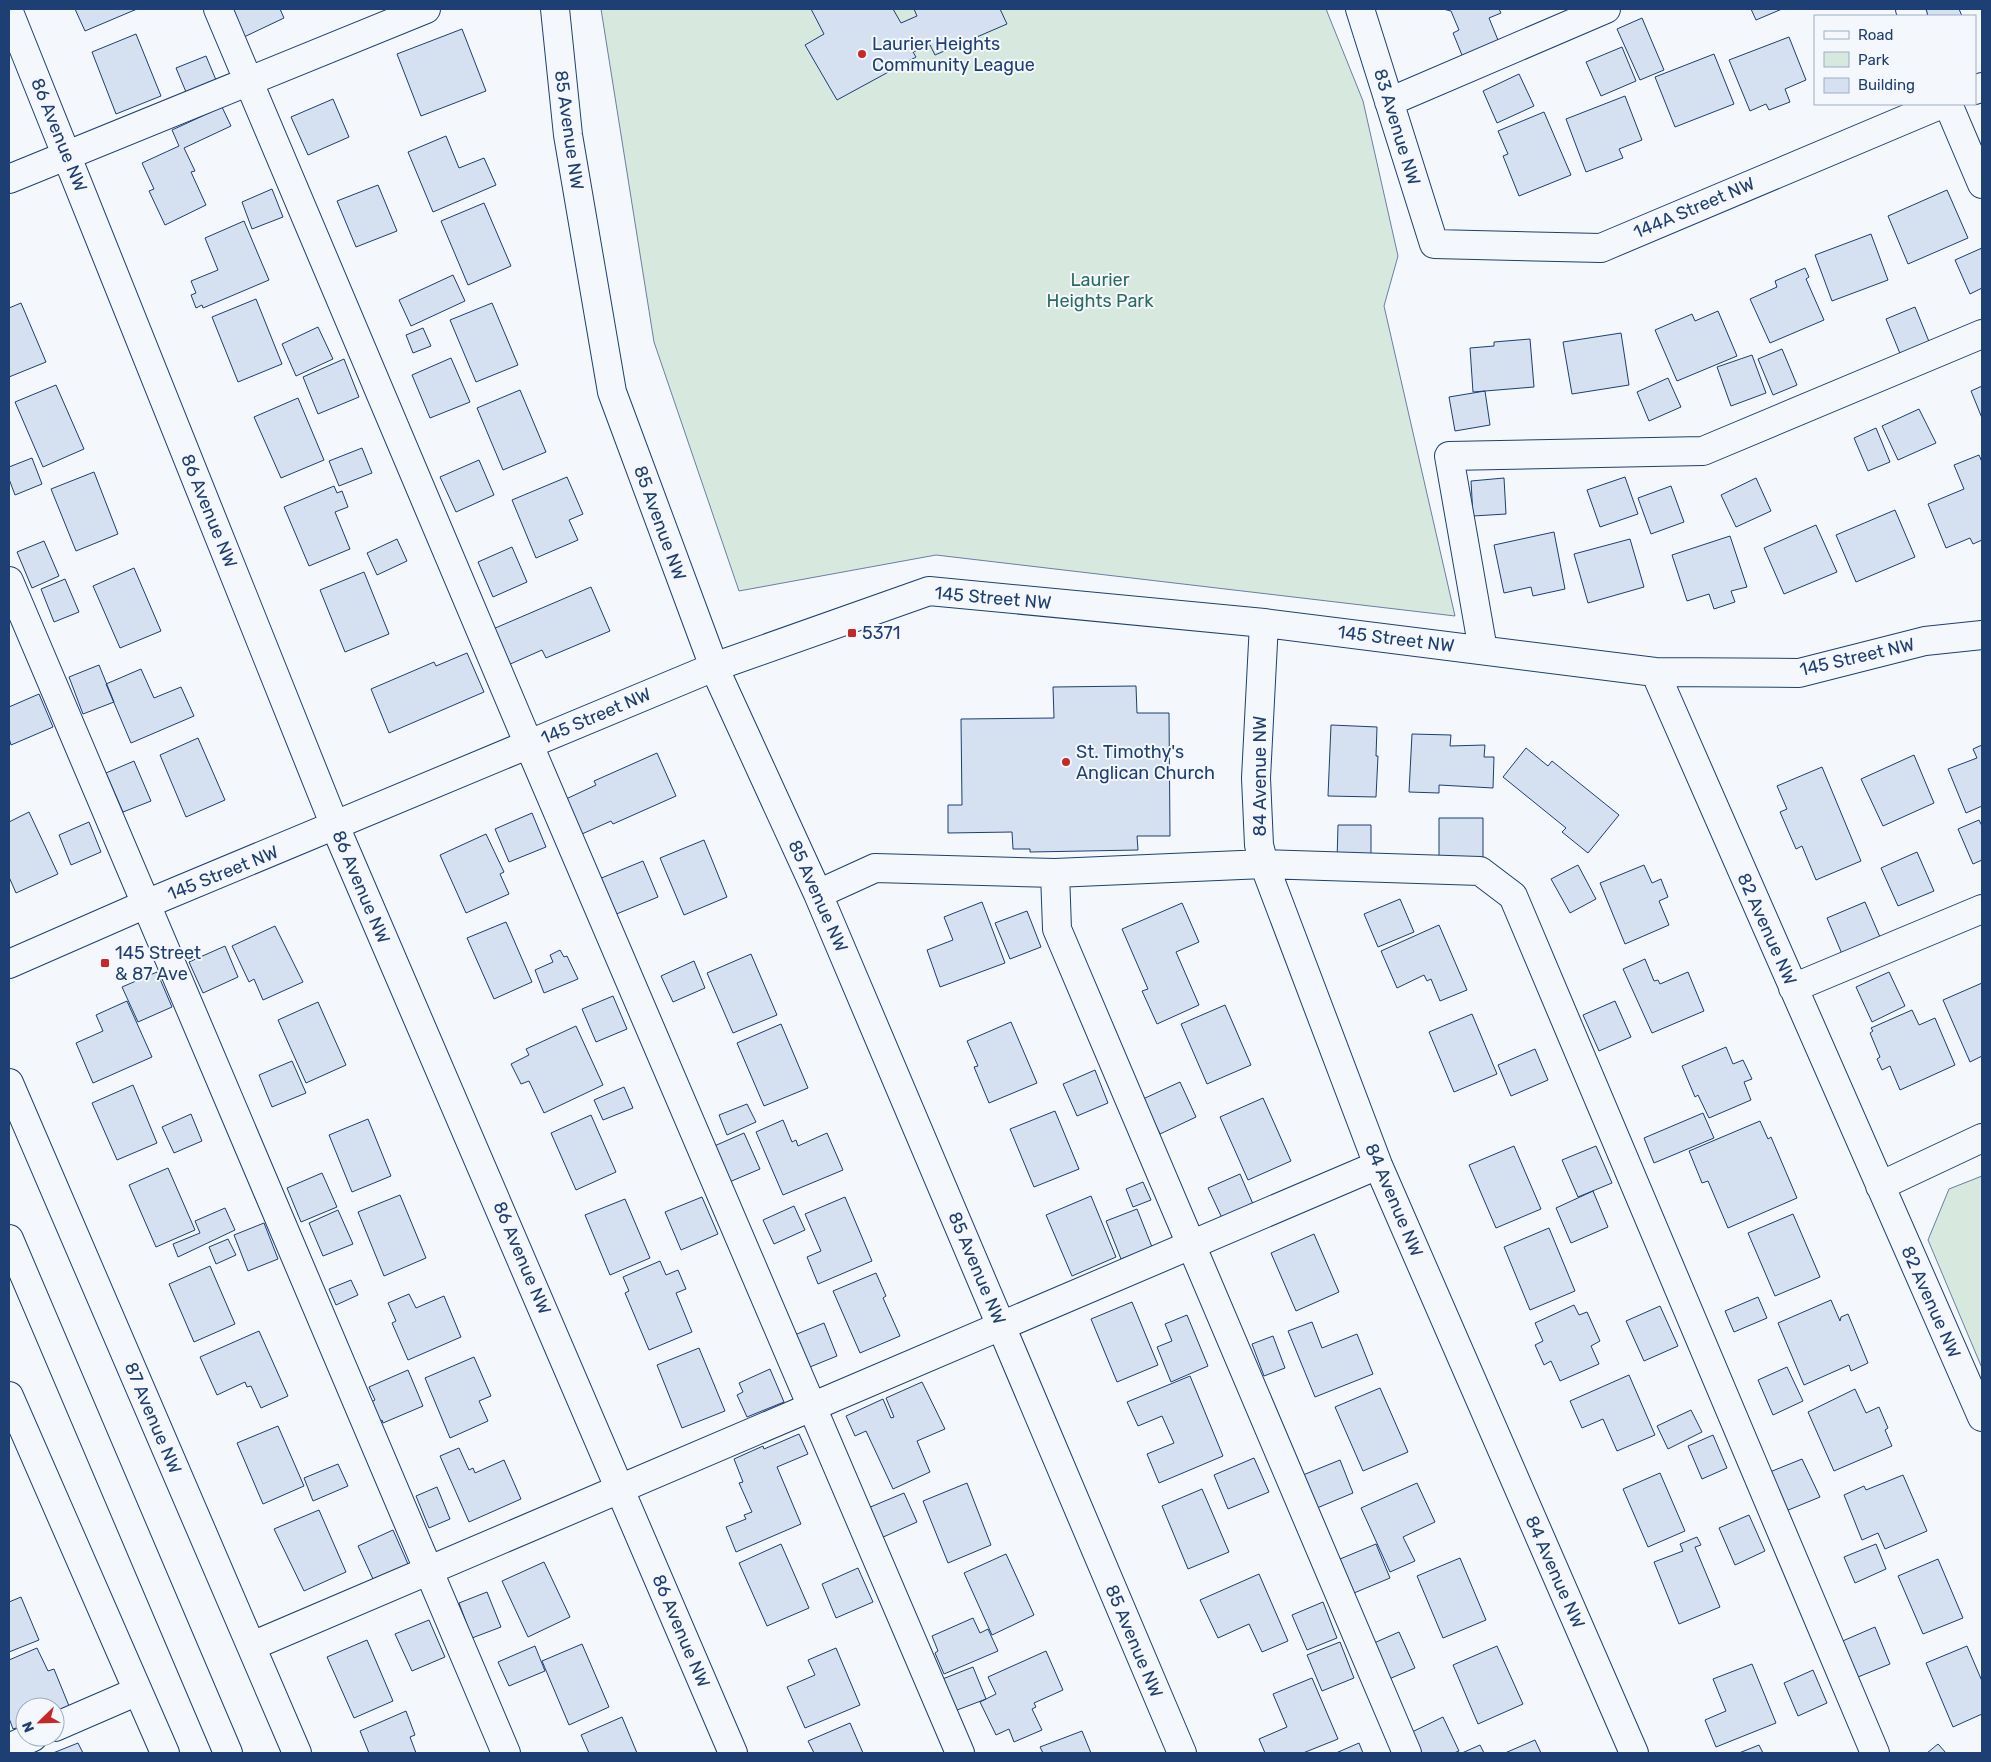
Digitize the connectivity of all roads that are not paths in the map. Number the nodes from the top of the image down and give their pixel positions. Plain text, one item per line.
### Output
1 (218, 9) edge
2 (426, 9) edge
3 (555, 9) edge
4 (1360, 9) edge
5 (1606, 9) edge
6 (9, 12) edge
7 (249, 82) junction
8 (1390, 102) junction
9 (1940, 105) edge
10 (1948, 105) edge
11 (67, 155) junction
12 (9, 179) edge
13 (1982, 184) edge
14 (1434, 244) joint
15 (1982, 334) edge
16 (9, 581) edge
17 (1264, 623) junction
18 (1982, 635) edge
19 (1484, 650) junction
20 (714, 667) junction
21 (1655, 672) junction
22 (528, 745) junction
23 (335, 826) junction
24 (1264, 864) junction
25 (1055, 873) junction
26 (818, 894) junction
27 (146, 904) junction
28 (1982, 909) edge
29 (9, 964) edge
30 (1793, 988) junction
31 (9, 1083) edge
32 (1982, 1138) edge
33 (1378, 1165) junction
34 (1880, 1186) junction
35 (9, 1239) edge
36 (1191, 1245) junction
37 (1002, 1327) junction
38 (9, 1396) edge
39 (812, 1406) junction
40 (1982, 1417) edge
41 (621, 1487) junction
42 (428, 1570) junction
43 (252, 1646) junction
44 (138, 1691) junction
45 (65, 1723) edge
46 (164, 1753) edge
47 (228, 1753) edge
48 (297, 1753) edge
49 (506, 1753) edge
50 (733, 1753) edge
51 (960, 1753) edge
52 (1182, 1753) edge
53 (1407, 1753) edge
54 (1634, 1753) edge
55 (1876, 1753) edge

1 - 7 street
2 - 7 street
3 - 20 street, 85 Avenue NW
4 - 8 street, 83 Avenue NW
5 - 8 street
6 - 11 street, 86 Avenue NW
7 - 11 street
7 - 22 street
8 - 14 street, 83 Avenue NW
9 - 14 street, 144A Street NW
10 - 13 street
11 - 12 street
11 - 23 street, 86 Avenue NW
15 - 19 street
16 - 27 street
17 - 19 street, 145 Street NW
17 - 20 street, 145 Street NW
17 - 24 street, 84 Avenue NW
18 - 21 street, 145 Street NW
19 - 21 street, 145 Street NW
20 - 22 street, 145 Street NW
20 - 26 street, 85 Avenue NW
21 - 30 street, 82 Avenue NW
22 - 23 street, 145 Street NW
22 - 39 street
23 - 27 street, 145 Street NW
23 - 41 street, 86 Avenue NW
24 - 25 street
24 - 33 street, 84 Avenue NW
24 - 55 street
25 - 26 street
25 - 36 street
26 - 37 street, 85 Avenue NW
27 - 29 street, 145 Street NW
27 - 42 street
28 - 30 street
30 - 34 street, 82 Avenue NW
31 - 43 street, 87 Avenue NW
32 - 34 street
33 - 36 street
33 - 54 street, 84 Avenue NW
34 - 40 street, 82 Avenue NW
35 - 47 street
36 - 37 street
36 - 53 street
37 - 39 street
37 - 52 street, 85 Avenue NW
38 - 44 street
39 - 41 street
39 - 51 street
41 - 42 street
41 - 50 street, 86 Avenue NW
42 - 43 street
42 - 49 street
43 - 48 street, 87 Avenue NW
44 - 45 street
44 - 46 street

